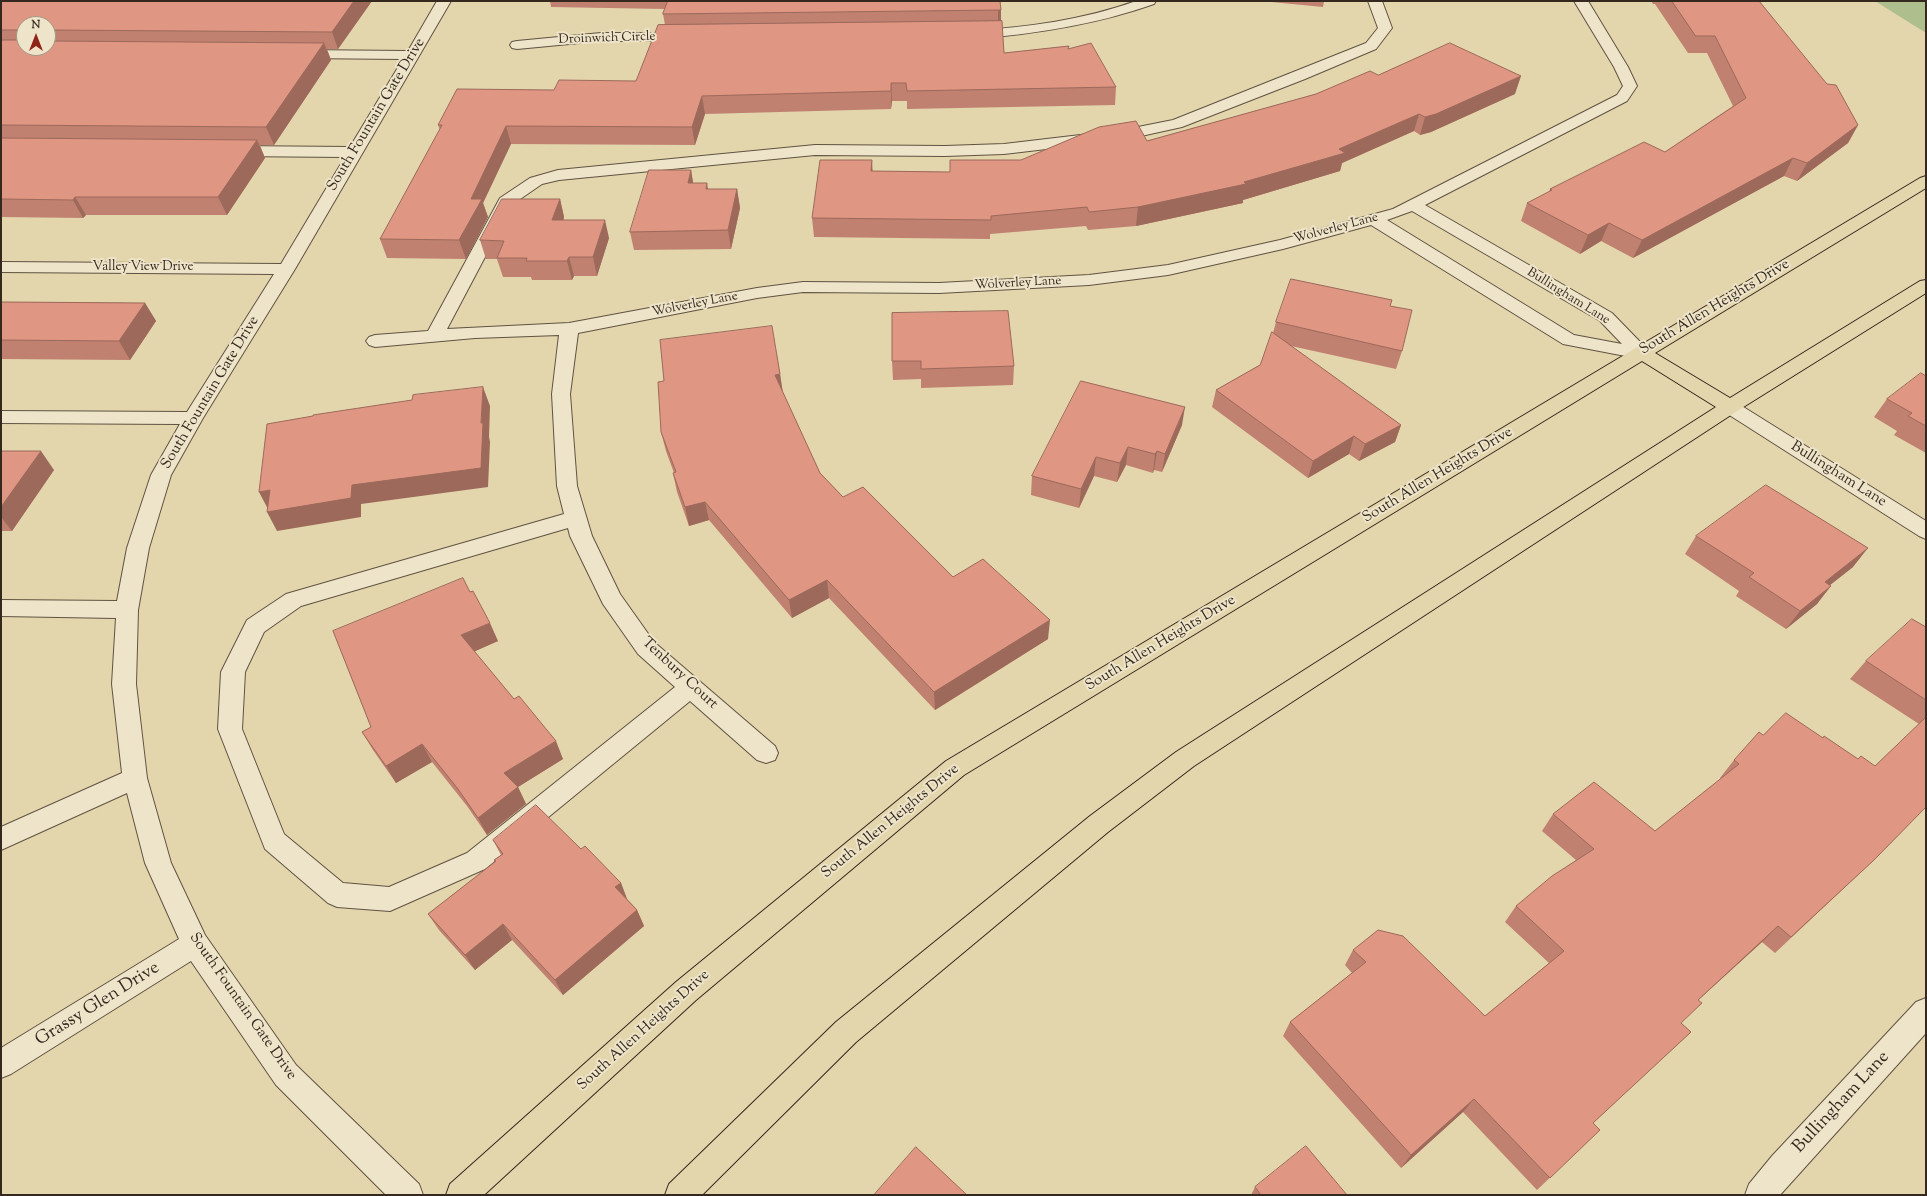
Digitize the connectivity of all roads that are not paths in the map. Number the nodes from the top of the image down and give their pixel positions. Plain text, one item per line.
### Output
1 (444, 1) edge
2 (1149, 1) edge
3 (1375, 1) edge
4 (1581, 1) edge
5 (963, 35) edge
6 (694, 37) edge
7 (517, 45) dead end
8 (286, 54) edge
9 (413, 54) junction
10 (216, 151) edge
11 (355, 152) junction
12 (1926, 181) edge
13 (1414, 205) junction
14 (1373, 219) junction
15 (1, 266) edge
16 (286, 269) junction
17 (1926, 285) edge
18 (569, 329) junction
19 (434, 336) junction
20 (375, 341) dead end
21 (1641, 353) junction
22 (1730, 407) junction
23 (1, 417) edge
24 (193, 418) junction
25 (576, 518) junction
26 (1926, 531) edge
27 (1, 608) edge
28 (127, 610) junction
29 (691, 687) junction
30 (766, 753) dead end
31 (135, 778) junction
32 (1, 839) edge
33 (195, 944) junction
34 (1926, 1012) edge
35 (1, 1064) edge
36 (408, 1195) edge
37 (461, 1195) edge
38 (680, 1195) edge
39 (1760, 1195) edge

1 - 9 street, South Fountain Gate Drive
2 - 5 street
3 - 19 street
4 - 13 street, Wolverley Lane
6 - 7 street, Droinwich Circle
8 - 9 street
9 - 11 street, South Fountain Gate Drive
10 - 11 street
11 - 16 street, South Fountain Gate Drive
12 - 21 main road, South Allen Heights Drive
13 - 14 street, Wolverley Lane
13 - 21 street, Bullingham Lane
14 - 18 street, Wolverley Lane
14 - 21 street, Bullingham Lane
15 - 16 street, Valley View Drive
16 - 24 street, South Fountain Gate Drive
17 - 22 main road
18 - 19 street, Wolverley Lane
18 - 25 street, Tenbury Court
19 - 20 street, Wolverley Lane
21 - 22 main road
21 - 37 main road, South Allen Heights Drive
22 - 26 street, Bullingham Lane
22 - 38 main road
23 - 24 street
24 - 28 street, South Fountain Gate Drive
25 - 29 street, Tenbury Court
25 - 29 street
27 - 28 street
28 - 31 street, South Fountain Gate Drive
29 - 30 street, Tenbury Court
31 - 32 street
31 - 33 street, South Fountain Gate Drive
33 - 35 street, Grassy Glen Drive
33 - 36 street, South Fountain Gate Drive
34 - 39 street, Bullingham Lane

